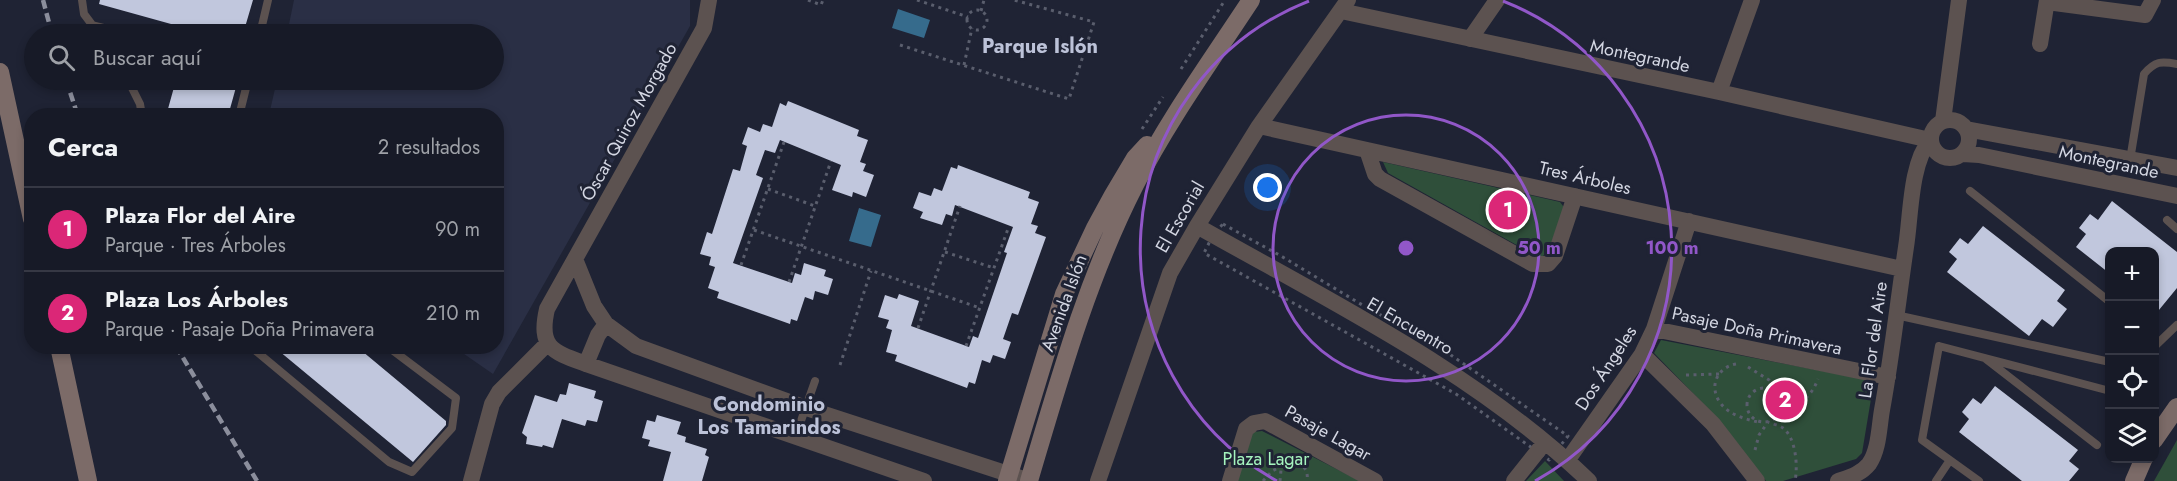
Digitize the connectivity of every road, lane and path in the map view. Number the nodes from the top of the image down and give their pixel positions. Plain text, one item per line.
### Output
1 (82, 0) edge
2 (268, 0) edge
3 (709, 0) edge
4 (808, 0) edge
5 (823, 0) edge
6 (917, 0) edge
7 (984, 0) edge
8 (1014, 0) edge
9 (1251, 0) edge
10 (1497, 0) edge
11 (1752, 0) edge
12 (1959, 0) edge
13 (2153, 0) edge
14 (2047, 1) edge
15 (1344, 6) edge
16 (981, 11) junction
17 (968, 17) junction
18 (90, 24) edge
19 (262, 24) edge
20 (972, 28) junction
21 (1470, 39) junction
22 (2040, 44) dead end
23 (900, 45) dead end
24 (2177, 64) edge
25 (964, 65) junction
26 (0, 72) edge
27 (133, 90) edge
28 (246, 90) edge
29 (1719, 92) junction
30 (141, 108) edge
31 (241, 108) edge
32 (1176, 113) junction
33 (1943, 121) junction
34 (1259, 126) junction
35 (1966, 129) junction
36 (1930, 140) junction
37 (784, 142) dead end
38 (1367, 150) junction
39 (1957, 156) junction
40 (2130, 160) junction
41 (831, 161) dead end
42 (2177, 168) edge
43 (24, 182) edge
44 (1914, 185) junction
45 (2125, 185) junction
46 (768, 189) junction
47 (1970, 191) dead end
48 (1575, 196) junction
49 (2177, 196) edge
50 (815, 206) junction
51 (960, 206) dead end
52 (2167, 220) dead end
53 (1689, 221) junction
54 (1009, 226) dead end
55 (1197, 226) junction
56 (754, 230) junction
57 (2177, 230) edge
58 (801, 246) junction
59 (945, 252) junction
60 (575, 260) junction
61 (741, 265) dead end
62 (994, 268) junction
63 (1902, 269) junction
64 (871, 271) junction
65 (789, 282) dead end
66 (931, 291) junction
67 (2108, 301) edge
68 (980, 308) junction
69 (1904, 317) junction
70 (606, 324) junction
71 (2177, 325) edge
72 (918, 328) dead end
73 (1654, 329) junction
74 (2159, 340) edge
75 (547, 344) junction
76 (966, 346) dead end
77 (61, 354) edge
78 (260, 354) edge
79 (398, 354) edge
80 (1642, 354) junction
81 (1983, 357) junction
82 (2105, 361) edge
83 (586, 364) junction
84 (1824, 364) junction
85 (840, 365) dead end
86 (1719, 374) junction
87 (1888, 377) junction
88 (1667, 379) junction
89 (815, 381) dead end
90 (2105, 390) edge
91 (1777, 395) junction
92 (2177, 407) edge
93 (806, 408) junction
94 (1779, 414) junction
95 (1758, 422) junction
96 (1768, 422) junction
97 (2159, 433) edge
98 (796, 435) junction
99 (1545, 442) junction
100 (2097, 446) dead end
101 (1950, 460) junction
102 (1567, 461) junction
103 (1288, 463) junction
104 (2142, 463) edge
105 (1008, 478) edge
106 (1755, 479) edge
107 (88, 481) edge
108 (471, 481) edge
109 (924, 481) edge
110 (1030, 481) edge
111 (1098, 481) edge
112 (1230, 481) edge
113 (1263, 481) edge
114 (1280, 481) edge
115 (1307, 481) edge
116 (1375, 481) edge
117 (1514, 481) edge
118 (1589, 481) edge
119 (1796, 481) edge
120 (1838, 481) edge
121 (1936, 481) edge
122 (1979, 481) edge
123 (2134, 481) edge

1 - 18 lane
2 - 19 lane
3 - 60 street, Óscar Quiroz Morgado
4 - 5 path
6 - 17 path
7 - 16 path
8 - 25 path
9 - 32 main road, Avenida Islón
10 - 21 street
11 - 29 street
12 - 33 street
13 - 14 street
14 - 22 street
15 - 21 street, Montegrande
15 - 34 street, El Escorial
16 - 17 path
16 - 20 path
17 - 20 path
20 - 25 path
21 - 29 street, Montegrande
23 - 25 path
24 - 40 lane
26 - 43 main road
27 - 30 lane
28 - 31 lane
29 - 36 street, Montegrande
32 - 105 main road, Avenida Islón
32 - 110 main road, Avenida Islón
33 - 35 street, Montegrande
33 - 36 street
34 - 38 street, Tres Árboles
34 - 55 street, El Escorial
35 - 39 street
35 - 40 street, Montegrande
36 - 39 street
36 - 44 street, La Flor del Aire
37 - 46 path
38 - 48 street, Tres Árboles
38 - 48 street
39 - 44 street
39 - 45 street, Montegrande
40 - 42 street, Montegrande
40 - 45 street
41 - 50 path
44 - 63 street, La Flor del Aire
45 - 49 street, Montegrande
46 - 50 path
46 - 56 path
47 - 67 lane
48 - 53 street, Tres Árboles
50 - 58 path
51 - 59 path
52 - 57 lane
53 - 63 street, Tres Árboles
53 - 73 street, Dos Ángeles
54 - 62 path
55 - 99 street, El Encuentro
55 - 111 street, El Escorial
56 - 58 path
56 - 61 path
58 - 64 path
58 - 65 path
59 - 62 path
59 - 66 path
60 - 70 street
60 - 75 street, Óscar Quiroz Morgado
62 - 68 path
63 - 69 street, La Flor del Aire
64 - 66 path
64 - 85 path
66 - 68 path
66 - 72 path
68 - 76 path
69 - 82 lane
69 - 87 street, La Flor del Aire
70 - 83 street
70 - 93 street
71 - 74 lane
73 - 80 street, Dos Ángeles
73 - 84 street, Pasaje Doña Primavera
75 - 83 street
75 - 108 street
77 - 107 main road
78 - 79 lane
80 - 88 street
80 - 102 street, Dos Ángeles
81 - 90 lane
81 - 100 lane
81 - 101 lane
83 - 98 street
84 - 87 street, Pasaje Doña Primavera
84 - 94 path
86 - 88 path
86 - 91 path
86 - 95 path
87 - 120 street, La Flor del Aire
88 - 106 street
89 - 93 lane
91 - 94 path
91 - 95 path
92 - 97 main road
93 - 98 lane
93 - 105 street
94 - 96 path
95 - 96 path
96 - 106 path
96 - 119 path
98 - 109 street
99 - 102 street, El Encuentro
99 - 117 street
101 - 121 lane
101 - 122 lane
102 - 118 street, El Encuentro
103 - 113 path
103 - 114 path
103 - 115 path
104 - 123 main road
105 - 110 street
112 - 116 street, Pasaje Lagar

